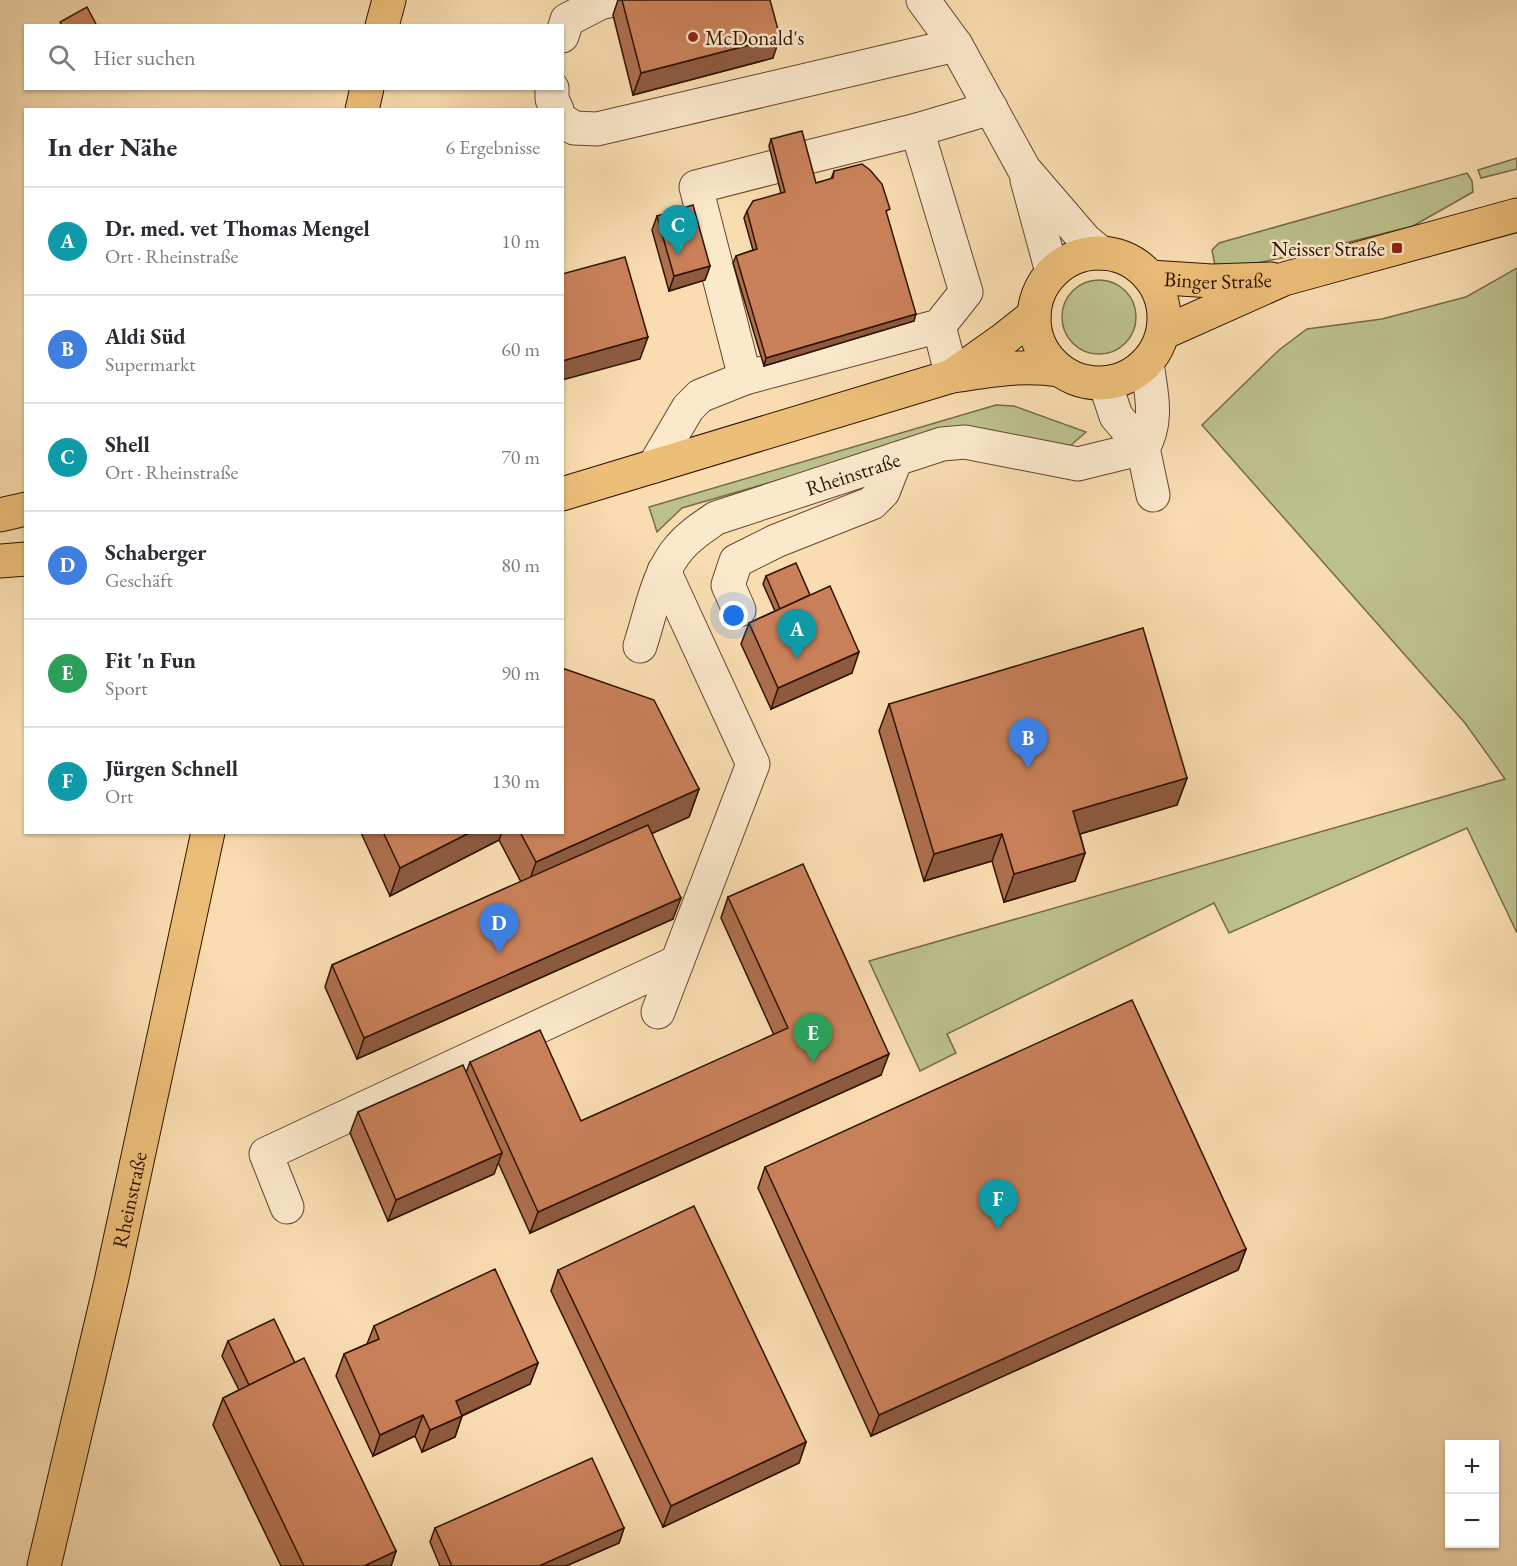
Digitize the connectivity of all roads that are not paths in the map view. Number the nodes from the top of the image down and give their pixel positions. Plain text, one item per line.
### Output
1 (388, 0) edge
2 (613, 0) edge
3 (923, 0) edge
4 (382, 24) edge
5 (564, 30) edge
6 (956, 45) junction
7 (367, 90) edge
8 (552, 90) edge
9 (362, 108) edge
10 (556, 108) edge
11 (991, 108) junction
12 (564, 121) edge
13 (917, 130) junction
14 (1024, 169) junction
15 (1517, 215) edge
16 (1101, 253) junction
17 (1052, 272) junction
18 (1150, 277) junction
19 (1284, 279) junction
20 (1034, 315) junction
21 (939, 326) junction
22 (1163, 333) junction
23 (1147, 363) junction
24 (1059, 370) junction
25 (952, 376) junction
26 (745, 378) junction
27 (1105, 383) junction
28 (1143, 448) junction
29 (896, 459) junction
30 (654, 466) junction
31 (566, 492) edge
32 (1153, 495) dead end
33 (24, 509) edge
34 (0, 515) edge
35 (24, 559) edge
36 (0, 561) edge
37 (664, 571) junction
38 (739, 610) dead end
39 (640, 646) dead end
40 (209, 835) edge
41 (677, 962) junction
42 (658, 1011) dead end
43 (287, 1207) dead end
44 (44, 1566) edge

1 - 4 main road
2 - 5 street
3 - 6 street
6 - 11 street
6 - 12 street
7 - 9 main road
8 - 10 street
11 - 13 street
11 - 14 street
13 - 21 street
13 - 26 street
14 - 16 street
14 - 17 street
15 - 19 main road, Binger Straße
16 - 17 main road, Binger Straße
16 - 18 main road, Binger Straße
17 - 20 main road, Binger Straße
18 - 19 main road, Binger Straße
18 - 22 main road, Binger Straße
19 - 22 main road, Binger Straße
20 - 24 main road, Binger Straße
20 - 25 main road
21 - 25 street
21 - 26 street
22 - 23 main road, Binger Straße
23 - 27 main road, Binger Straße
23 - 28 street
24 - 25 main road
24 - 27 main road, Binger Straße
25 - 30 main road
26 - 30 street
27 - 28 street
28 - 29 street, Rheinstraße
28 - 32 street
29 - 37 street, Rheinstraße
29 - 38 street
30 - 31 main road
33 - 34 main road
35 - 36 main road
37 - 39 street, Rheinstraße
37 - 41 street
40 - 44 main road, Rheinstraße
41 - 42 street
41 - 43 street

